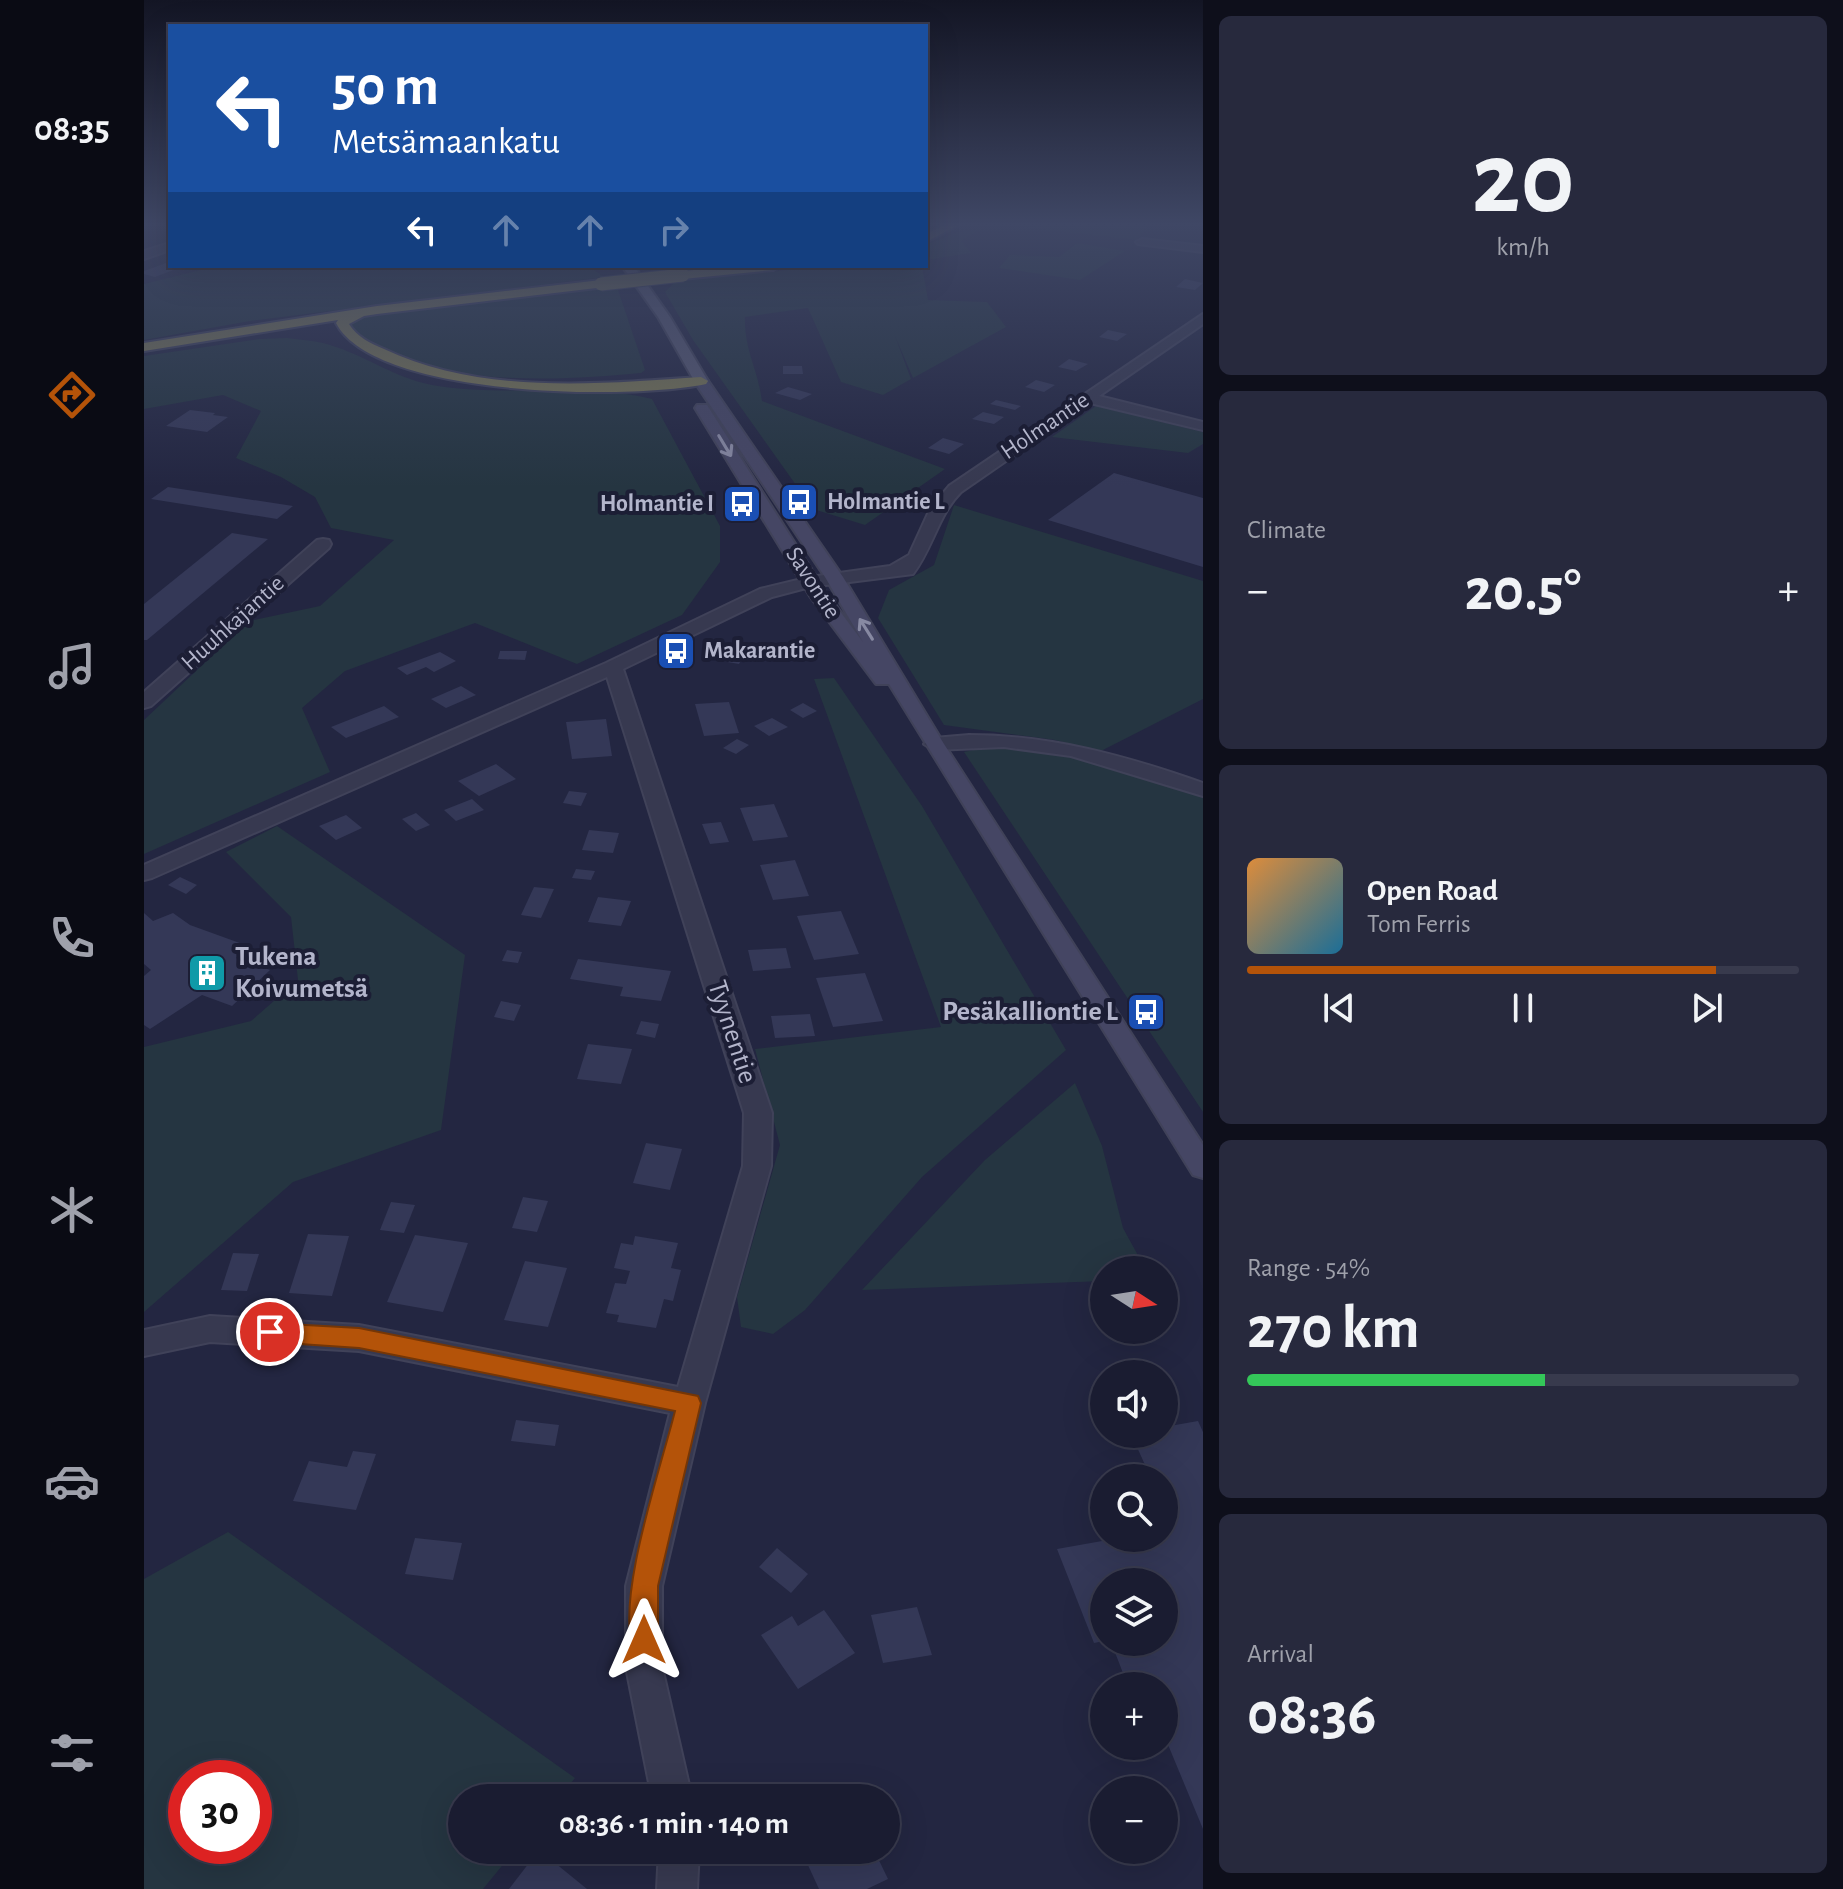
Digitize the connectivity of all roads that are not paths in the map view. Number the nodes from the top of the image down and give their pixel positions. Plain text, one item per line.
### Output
1 (370, 311) edge
2 (372, 311) edge
3 (652, 311) edge
4 (1203, 318) edge
5 (160, 344) junction
6 (363, 344) junction
7 (144, 347) edge
8 (692, 378) junction
9 (1088, 398) junction
10 (1203, 426) edge
11 (323, 544) dead end
12 (839, 585) junction
13 (814, 589) junction
14 (613, 667) junction
15 (144, 702) edge
16 (934, 744) junction
17 (1203, 790) edge
18 (144, 873) edge
19 (1203, 1168) edge
20 (144, 1343) edge
21 (689, 1403) junction
22 (669, 1784) edge
23 (678, 1864) edge
24 (677, 1889) edge

1 - 5 highway
2 - 6 highway
3 - 8 main road, Savontie
4 - 9 street, Holmantie
5 - 6 highway
5 - 7 highway
6 - 8 highway
8 - 12 main road, Savontie
8 -> 13 main road, Savontie
9 - 10 street
9 - 12 street, Holmantie
11 - 15 street, Huuhkajantie
12 - 13 street, Holmantie
16 -> 12 main road, Savontie
13 - 14 street
13 - 16 main road, Savontie
14 - 18 street
14 - 21 street, Tyynentie
16 - 17 street
16 - 19 main road, Savontie
20 - 21 street
21 - 22 street, Tyynentie
23 - 24 street

